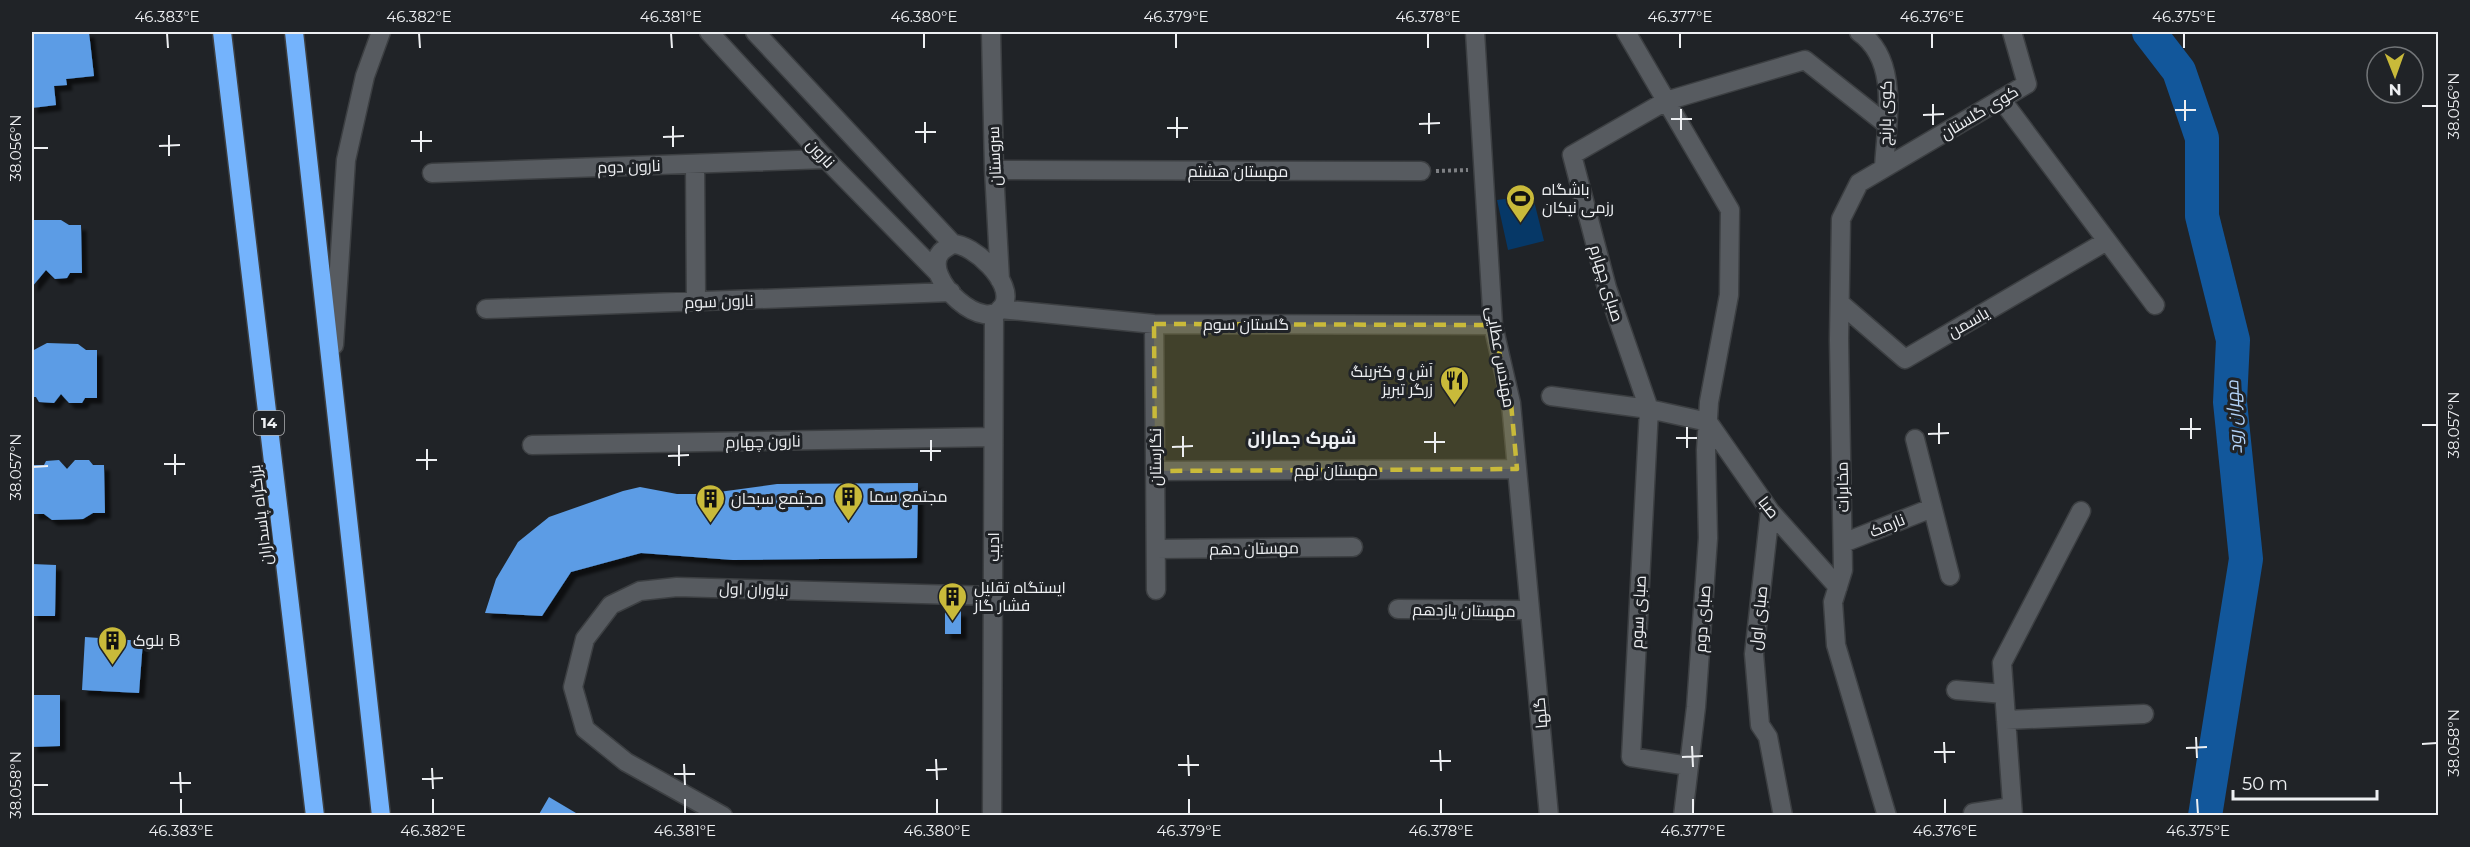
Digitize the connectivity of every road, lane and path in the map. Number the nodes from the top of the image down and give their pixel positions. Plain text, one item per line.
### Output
1 (222, 32) edge
2 (294, 32) edge
3 (381, 32) edge
4 (709, 32) edge
5 (755, 32) edge
6 (991, 32) edge
7 (1476, 32) edge
8 (1626, 32) edge
9 (1860, 32) edge
10 (2012, 32) edge
11 (2001, 99) junction
12 (1666, 101) junction
13 (1886, 124) junction
14 (826, 159) junction
15 (695, 164) junction
16 (1884, 168) junction
17 (1482, 169) junction
18 (994, 170) junction
19 (1420, 171) joint
20 (432, 173) dead end
21 (2105, 242) junction
22 (953, 244) junction
23 (937, 272) junction
24 (1000, 280) junction
25 (951, 292) junction
26 (696, 301) junction
27 (1840, 303) junction
28 (2155, 305) dead end
29 (486, 309) dead end
30 (997, 312) junction
31 (1154, 324) junction
32 (1493, 325) junction
33 (332, 367) junction
34 (1551, 396) dead end
35 (1649, 409) junction
36 (1708, 422) junction
37 (993, 437) junction
38 (1916, 439) dead end
39 (532, 445) dead end
40 (1517, 470) junction
41 (1155, 471) junction
42 (1932, 508) junction
43 (1770, 511) junction
44 (2081, 511) dead end
45 (1843, 543) junction
46 (1353, 547) dead end
47 (1156, 549) junction
48 (1950, 576) dead end
49 (1838, 586) junction
50 (1156, 591) dead end
51 (993, 596) junction
52 (1398, 609) dead end
53 (1530, 610) junction
54 (1956, 690) dead end
55 (2004, 694) junction
56 (2144, 714) dead end
57 (2006, 720) junction
58 (1689, 766) junction
59 (2013, 811) edge
60 (1973, 813) dead end
61 (315, 816) edge
62 (381, 816) edge
63 (723, 816) edge
64 (992, 816) edge
65 (1549, 816) edge
66 (1683, 816) edge
67 (1783, 816) edge
68 (1887, 816) edge

1 - 61 highway, بزرگراه پاسداران / 14
2 - 33 highway
3 - 33 street
4 - 14 street, نارون
5 - 22 street, نارون
6 - 18 street, سروستان
7 - 17 street, مهندس عطایی
8 - 12 street, صبای دوم
9 - 13 street, کوی بارنج
10 - 11 street, کوی گلستان
11 - 16 street, کوی گلستان
11 - 21 street
12 - 13 street
12 - 35 street, صبای چهارم
12 - 36 street, صبای دوم
13 - 16 street, کوی بارنج
14 - 15 street, نارون دوم
14 - 23 street, نارون
15 - 20 street, نارون دوم
15 - 26 street
16 - 27 street, مخابرات
17 - 19 path
17 - 32 street, مهندس عطایی
18 - 19 street, مهستان هشتم
18 - 24 street, سروستان
21 - 27 street, یاسمن
21 - 28 street
22 - 23 street
22 - 24 street
23 - 25 street, نارون
24 - 30 street, سروستان
25 - 26 street, نارون سوم
25 - 30 street, گلستان سوم
26 - 29 street, نارون سوم
27 - 45 street, مخابرات
30 - 31 street, گلستان سوم
30 - 37 street, ادیب
31 - 32 street, گلستان سوم
31 - 41 street, نگارستان
32 - 40 street, مهندس عطایی
33 - 62 highway
34 - 35 street
35 - 36 street
35 - 58 street, صبای سوم
36 - 43 street, صبا
36 - 58 street, صبای دوم
37 - 39 street, نارون چهارم
37 - 51 street, ادیب
38 - 42 street
40 - 41 street, مهستان نهم
40 - 53 street, مهندس عطایی
41 - 47 street, نگارستان
42 - 45 street, نارمک
42 - 48 street
43 - 49 street, صبا
43 - 67 street, صبای اول
44 - 55 street
45 - 49 street, مخابرات
46 - 47 street, مهستان دهم
47 - 50 street, نگارستان
49 - 68 street, مخابرات
51 - 63 street, نیاوران اول
51 - 64 street, ادیب
52 - 53 street, مهستان یازدهم
53 - 65 street, گلها
54 - 55 street
55 - 57 street
56 - 57 street
57 - 59 street
58 - 66 street, صبای دوم
59 - 60 street

